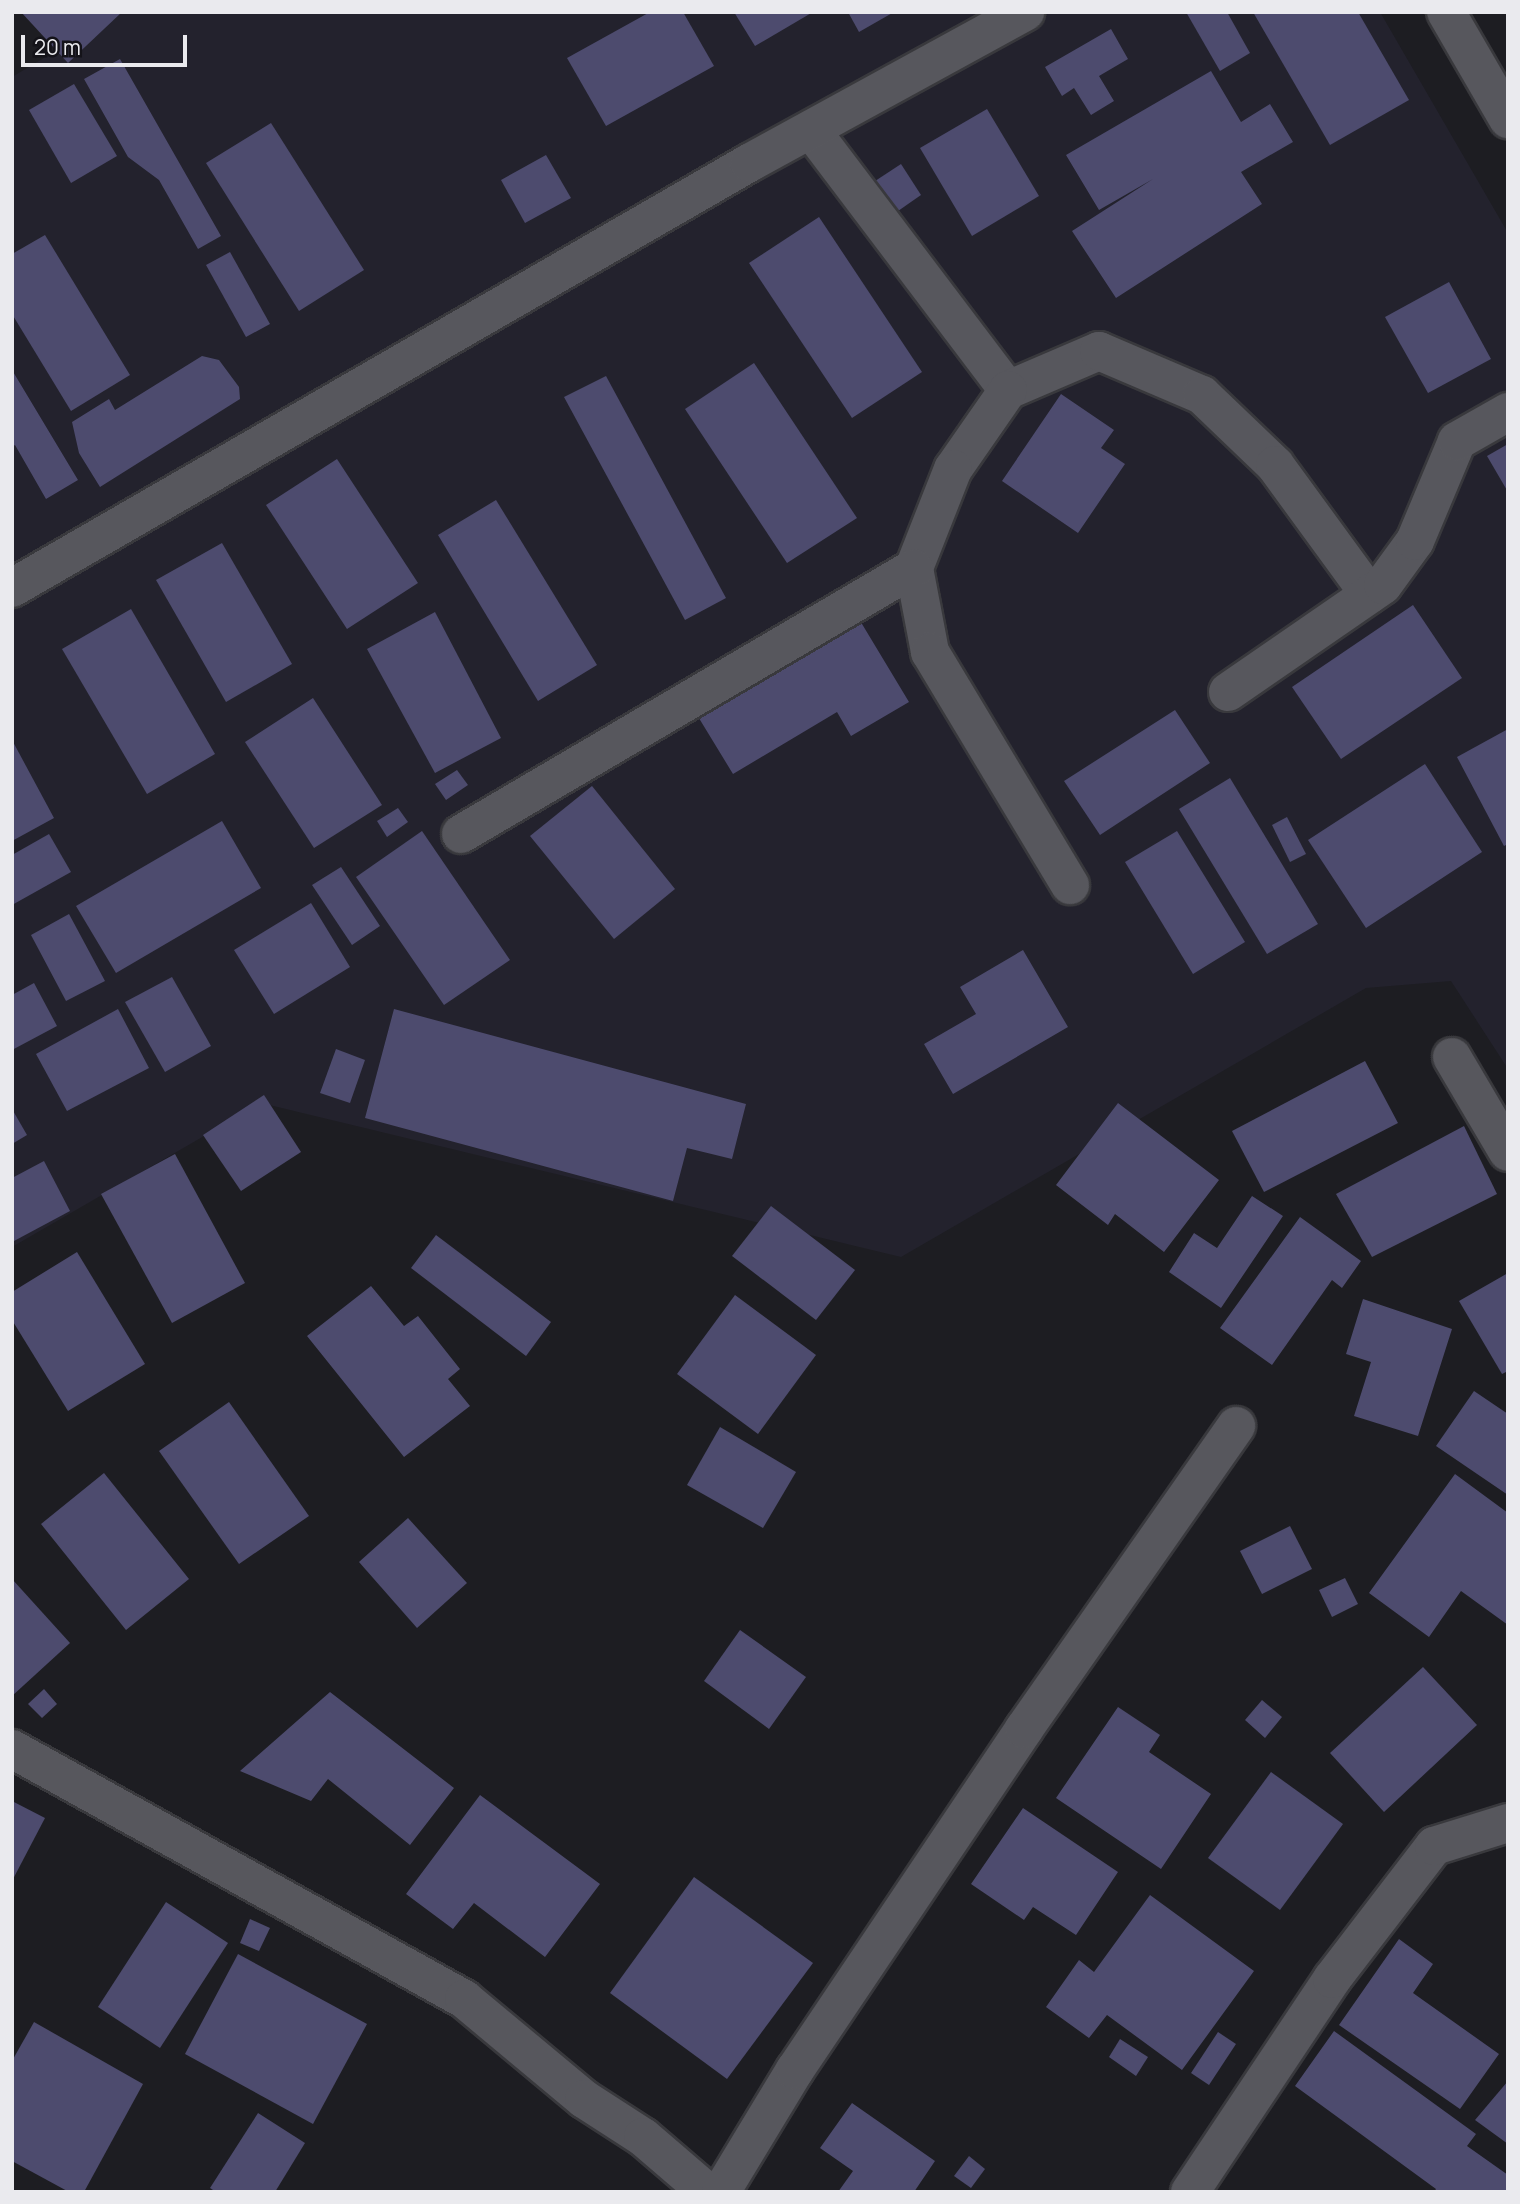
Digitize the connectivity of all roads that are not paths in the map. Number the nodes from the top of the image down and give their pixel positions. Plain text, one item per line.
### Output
1 (1025, 12) edge
2 (1446, 12) edge
3 (1508, 119) edge
4 (812, 131) junction
5 (1007, 390) junction
6 (1508, 412) edge
7 (914, 568) junction
8 (12, 588) edge
9 (1369, 594) junction
10 (1228, 692) dead end
11 (461, 834) dead end
12 (1070, 885) dead end
13 (1452, 1057) dead end
14 (1508, 1152) edge
15 (1236, 1426) dead end
16 (12, 1749) edge
17 (1508, 1823) edge
18 (707, 2192) edge
19 (721, 2192) edge
20 (1190, 2192) edge

1 - 4 street
2 - 3 street
4 - 5 street
4 - 8 street
5 - 7 street
5 - 9 street
6 - 9 street
7 - 11 street
7 - 12 street
9 - 10 street
13 - 14 street
15 - 19 street
16 - 18 street
17 - 20 street

